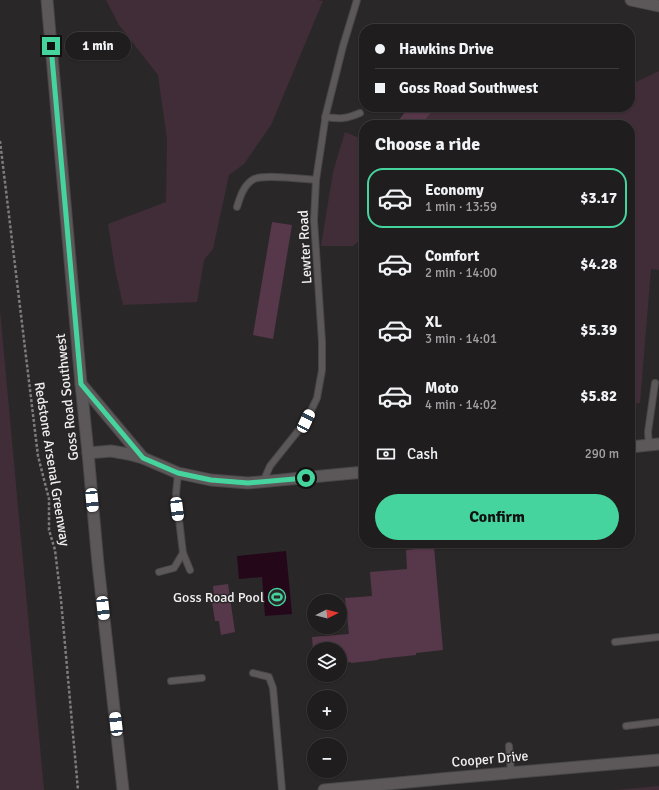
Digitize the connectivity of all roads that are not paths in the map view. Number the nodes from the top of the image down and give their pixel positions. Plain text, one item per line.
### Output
1 (47, 0) edge
2 (357, 0) edge
3 (630, 0) edge
4 (659, 6) edge
5 (360, 113) dead end
6 (325, 117) junction
7 (316, 180) junction
8 (237, 208) dead end
9 (655, 383) dead end
10 (81, 384) junction
11 (654, 445) edge
12 (635, 447) edge
13 (88, 453) junction
14 (143, 458) junction
15 (359, 472) edge
16 (178, 473) junction
17 (262, 482) junction
18 (183, 553) junction
19 (190, 570) dead end
20 (159, 572) dead end
21 (659, 637) edge
22 (615, 642) dead end
23 (253, 673) dead end
24 (202, 678) dead end
25 (171, 681) dead end
26 (659, 722) edge
27 (626, 726) dead end
28 (509, 746) dead end
29 (659, 760) edge
30 (511, 772) junction
31 (123, 790) edge
32 (282, 790) edge
33 (324, 790) edge

1 - 10 street, Goss Road Southwest
2 - 6 lane, Lewter Road
3 - 4 street
5 - 6 lane
6 - 7 lane, Lewter Road
7 - 8 lane
7 - 17 lane, Lewter Road
9 - 11 lane
10 - 13 street, Goss Road Southwest
10 - 14 street
11 - 12 street
13 - 14 street
13 - 31 street, Goss Road Southwest
14 - 16 street
15 - 17 street
16 - 17 street
16 - 18 lane
18 - 19 lane
18 - 20 lane
21 - 22 lane
23 - 32 lane
24 - 25 lane
26 - 27 lane
28 - 30 lane
29 - 30 street, Cooper Drive
30 - 33 street, Cooper Drive

